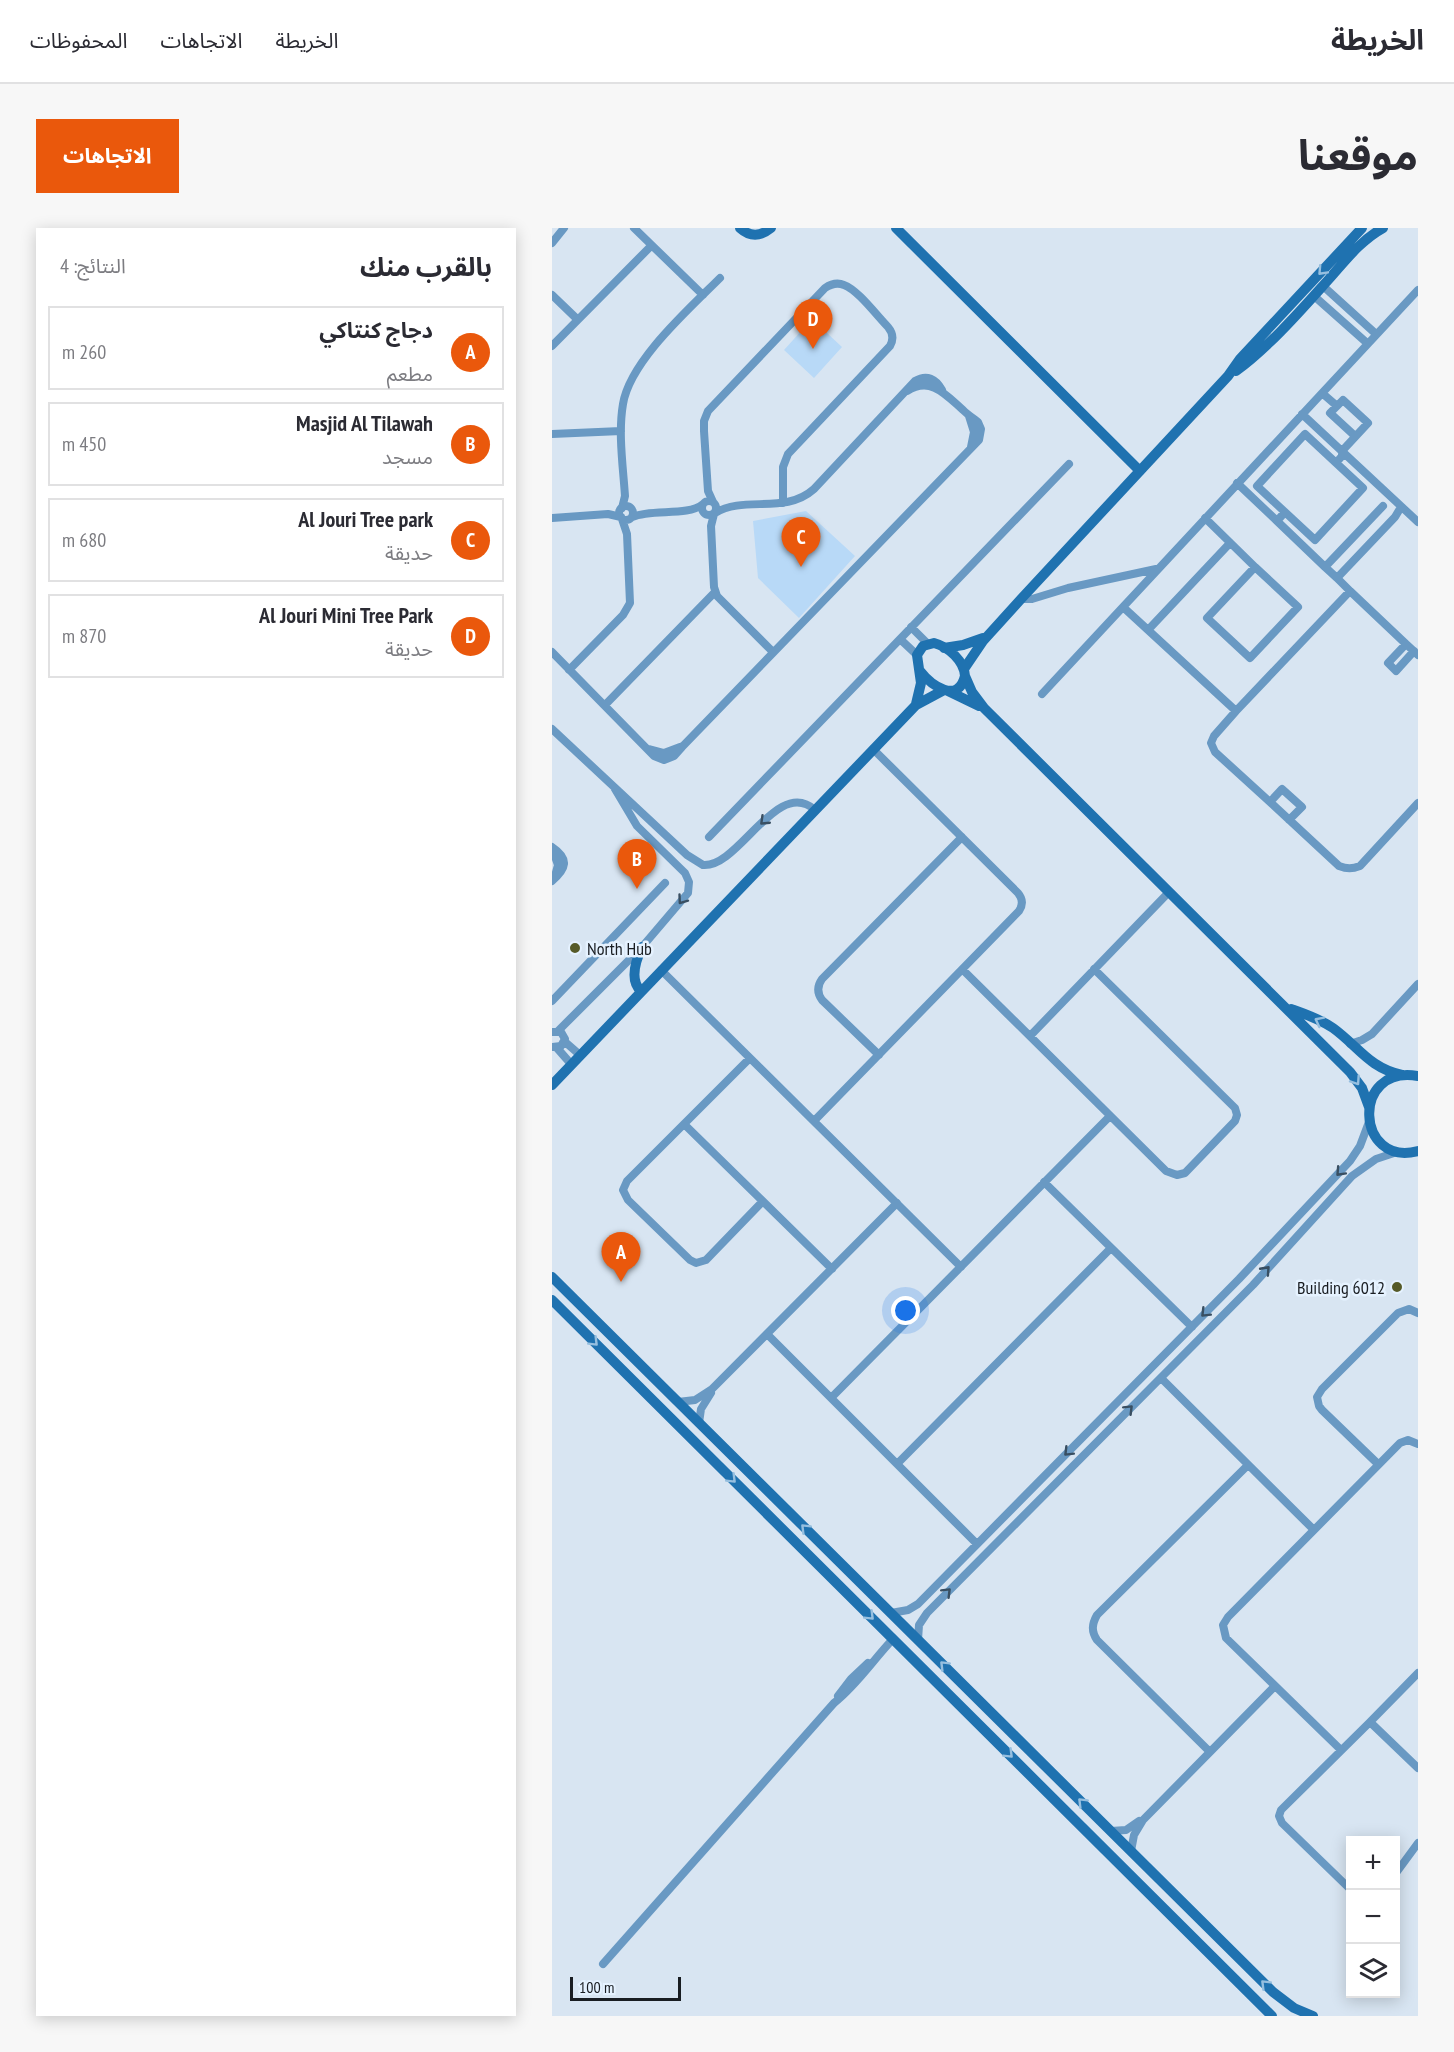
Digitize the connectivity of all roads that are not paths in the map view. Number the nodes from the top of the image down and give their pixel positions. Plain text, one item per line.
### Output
1 (564, 228) edge
2 (633, 228) edge
3 (740, 228) edge
4 (771, 228) edge
5 (896, 228) edge
6 (1362, 228) edge
7 (1383, 228) edge
8 (552, 243) edge
9 (651, 246) junction
10 (720, 278) dead end
11 (1323, 285) junction
12 (1418, 290) edge
13 (552, 295) edge
14 (703, 295) junction
15 (1314, 296) junction
16 (577, 320) junction
17 (1376, 334) junction
18 (1367, 343) junction
19 (552, 346) edge
20 (1228, 376) junction
21 (1322, 393) junction
22 (1337, 406) junction
23 (1302, 414) junction
24 (621, 431) junction
25 (552, 435) edge
26 (1355, 436) junction
27 (1342, 451) junction
28 (1336, 463) junction
29 (1068, 464) dead end
30 (1140, 471) junction
31 (1237, 483) junction
32 (1389, 495) junction
33 (709, 503) junction
34 (783, 503) junction
35 (1383, 506) junction
36 (1401, 507) junction
37 (727, 508) junction
38 (693, 510) junction
39 (1285, 512) junction
40 (627, 513) junction
41 (709, 514) junction
42 (1395, 517) junction
43 (552, 518) edge
44 (1205, 518) junction
45 (1277, 521) junction
46 (1418, 522) edge
47 (1230, 543) junction
48 (1334, 557) junction
49 (1255, 567) junction
50 (1325, 567) junction
51 (1158, 568) junction
52 (1346, 568) junction
53 (1337, 578) junction
54 (1350, 591) junction
55 (715, 592) junction
56 (1021, 599) junction
57 (1123, 607) junction
58 (911, 627) junction
59 (1148, 630) junction
60 (989, 635) junction
61 (900, 639) junction
62 (928, 644) junction
63 (1406, 644) junction
64 (945, 648) junction
65 (772, 651) junction
66 (552, 652) edge
67 (1416, 653) edge
68 (917, 655) junction
69 (569, 670) junction
70 (920, 671) junction
71 (965, 673) junction
72 (946, 690) junction
73 (1042, 694) dead end
74 (605, 705) junction
75 (915, 705) junction
76 (984, 708) junction
77 (1236, 711) junction
78 (552, 729) edge
79 (873, 749) junction
80 (614, 788) junction
81 (1270, 802) junction
82 (1418, 803) edge
83 (815, 810) junction
84 (1289, 820) junction
85 (652, 822) junction
86 (641, 831) junction
87 (709, 837) dead end
88 (962, 837) junction
89 (552, 848) edge
90 (687, 855) junction
91 (676, 864) junction
92 (553, 881) edge
93 (665, 883) dead end
94 (1169, 892) junction
95 (642, 947) junction
96 (1094, 969) junction
97 (661, 970) junction
98 (963, 970) junction
99 (1418, 984) edge
100 (641, 991) junction
101 (552, 1001) edge
102 (1287, 1008) junction
103 (554, 1031) edge
104 (1030, 1036) junction
105 (564, 1041) junction
106 (1350, 1044) junction
107 (554, 1047) edge
108 (580, 1054) junction
109 (879, 1055) junction
110 (750, 1058) junction
111 (567, 1068) junction
112 (1402, 1075) junction
113 (1418, 1076) edge
114 (552, 1080) edge
115 (552, 1085) edge
116 (1369, 1107) junction
117 (1110, 1116) junction
118 (814, 1121) junction
119 (1369, 1122) junction
120 (684, 1124) junction
121 (1397, 1152) junction
122 (1416, 1153) edge
123 (1044, 1182) junction
124 (762, 1202) junction
125 (897, 1203) junction
126 (1111, 1248) junction
127 (961, 1267) junction
128 (832, 1269) junction
129 (552, 1277) edge
130 (552, 1300) edge
131 (1418, 1313) edge
132 (1192, 1327) junction
133 (767, 1334) junction
134 (1161, 1378) junction
135 (712, 1389) junction
136 (831, 1398) junction
137 (678, 1402) junction
138 (699, 1423) junction
139 (1418, 1444) edge
140 (897, 1464) junction
141 (1378, 1464) junction
142 (1248, 1465) junction
143 (1314, 1530) junction
144 (977, 1545) junction
145 (891, 1613) junction
146 (893, 1639) junction
147 (918, 1640) junction
148 (1418, 1673) edge
149 (1275, 1686) junction
150 (1370, 1722) junction
151 (1341, 1750) junction
152 (1210, 1752) junction
153 (1418, 1768) edge
154 (1143, 1820) junction
155 (1110, 1831) junction
156 (1418, 1843) edge
157 (1131, 1851) junction
158 (1400, 1866) edge
159 (1346, 1885) edge
160 (603, 1964) dead end
161 (1272, 2016) edge
162 (1313, 2016) edge

1 - 8 street
2 - 9 street
3 - 4 street
5 - 30 street
6 -> 20 street
7 - 11 street
9 - 14 street
9 - 16 street
10 - 14 street
11 - 15 street
11 - 17 street
12 - 17 street
13 - 16 street
14 - 24 street
15 - 18 street
15 - 20 street
16 - 19 street
17 - 18 street
18 - 21 street
20 - 30 street
21 - 22 street
21 - 23 street
22 - 26 street
22 - 26 street
23 - 27 street
23 - 31 street
24 - 25 street
24 - 40 street
26 - 27 street
27 - 28 street
27 - 32 street
28 - 39 street
28 - 39 street
29 - 58 street
30 - 56 street
31 - 44 street
31 - 45 street
32 - 35 street
32 - 36 street
33 - 34 street
33 - 37 street
33 - 38 street
33 - 41 street
33 - 41 street
34 - 37 street
34 - 65 street
35 - 42 street
35 - 48 street
36 - 42 street
36 - 46 street
37 - 41 street
38 - 40 street
38 - 41 street
39 - 45 street
40 - 43 street
40 - 69 street
41 - 55 street
42 - 52 street
44 - 47 street
44 - 51 street
45 - 50 street
47 - 49 street
47 - 59 street
48 - 50 street
48 - 52 street
49 - 49 street
50 - 53 street
51 - 56 street
51 - 57 street
52 - 53 street
53 - 54 street
54 - 63 street
54 - 77 street
55 - 65 street
55 - 74 street
56 - 60 street
57 - 59 street
57 - 73 street
58 - 61 street
58 - 62 street
59 - 77 street
60 - 64 street
60 - 71 street
61 - 68 street
61 - 87 street
62 - 64 street
62 - 68 street
63 - 67 street
63 - 67 street
64 - 71 street
65 - 74 street
66 - 69 street
68 - 70 street
69 - 74 street
70 - 72 street
70 - 75 street
71 - 72 street
71 - 76 street
72 - 75 street
72 - 76 street
75 - 79 street
76 - 94 street
77 - 81 street
78 - 80 street
79 - 83 street
79 - 88 street
80 - 85 street
80 - 86 street
81 - 84 street
81 - 84 street
82 - 84 street
83 -> 90 street
83 - 97 street
85 - 86 street
85 - 90 street
86 - 91 street
88 - 98 street
88 - 109 street
89 - 92 street
90 - 91 street
91 -> 95 street
93 - 101 street
94 - 96 street
94 - 102 street
95 - 100 street
95 - 103 street
96 - 104 street
96 - 117 street
97 - 100 street
97 - 110 street
98 - 104 street
98 - 109 street
99 - 106 street
100 - 108 street
106 -> 102 street
102 -> 116 street
103 - 105 street
104 - 117 street
105 - 107 street
105 - 108 street
106 - 112 street
107 - 111 street
108 - 111 street
109 - 118 street
110 - 118 street
110 - 120 street
111 - 114 street
111 - 115 street
112 - 113 street
112 - 116 street
116 - 119 street
117 - 123 street
118 - 125 street
119 - 121 street
119 -> 132 street
120 - 124 street
120 - 124 street
121 - 122 street
134 -> 121 street
123 - 126 street
123 - 127 street
124 - 128 street
125 - 127 street
125 - 128 street
126 - 132 street
126 - 140 street
127 - 136 street
128 - 133 street
129 - 137 street
130 -> 146 street
131 - 141 street
132 -> 144 street
133 - 135 street
133 - 136 street
134 - 142 street
147 -> 134 street
135 - 137 street
135 - 138 street
136 - 140 street
137 - 138 street
145 -> 138 street
139 - 141 street
140 - 144 street
141 - 143 street
142 - 143 street
142 - 152 street
143 - 149 street
144 - 145 street
145 - 147 street
146 - 160 street
146 -> 161 street
155 -> 147 street
148 - 150 street
149 - 151 street
149 - 152 street
150 - 151 street
150 - 153 street
151 - 159 street
152 - 154 street
154 - 155 street
154 - 157 street
155 - 157 street
156 - 158 street
162 -> 157 street

